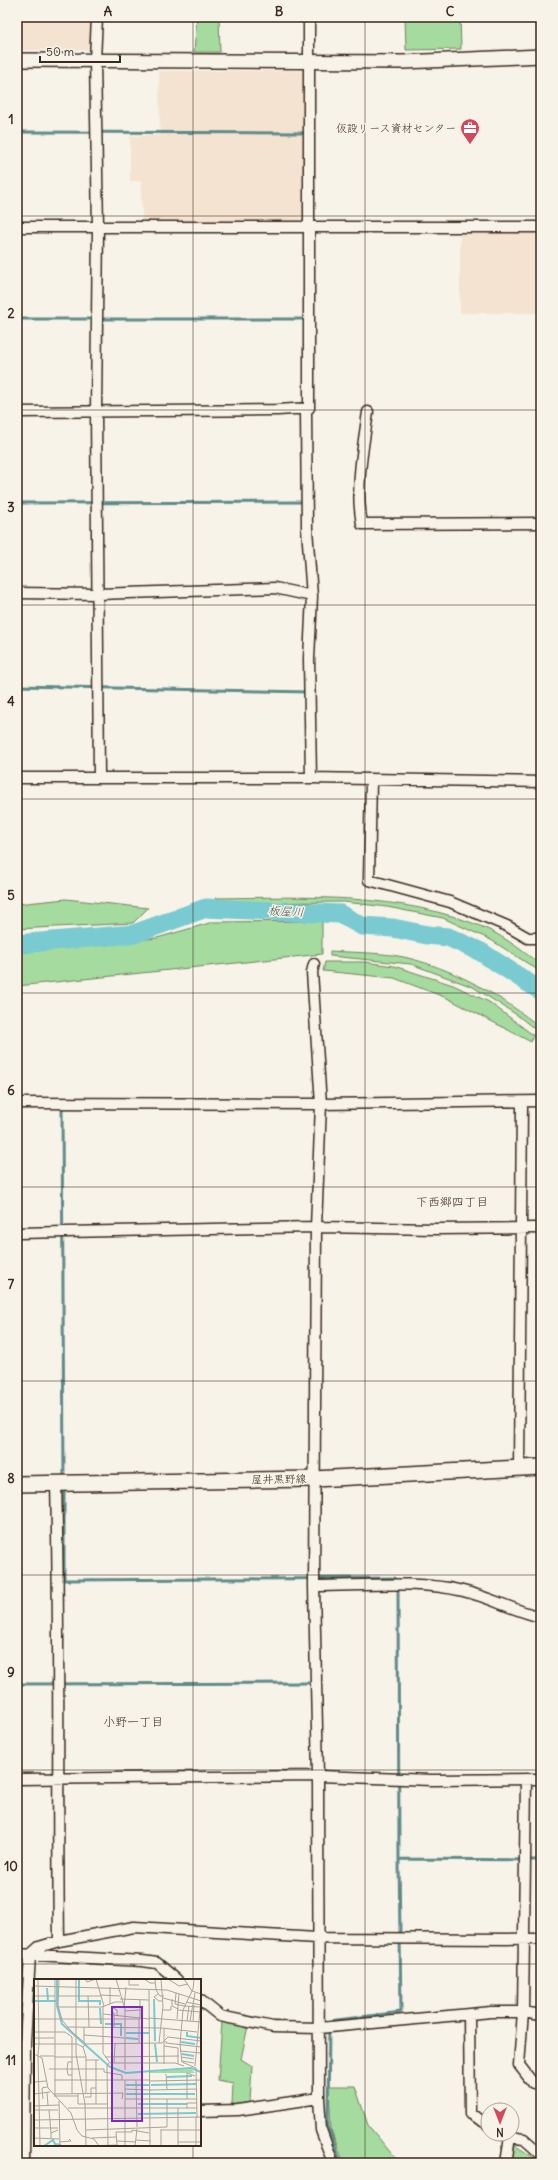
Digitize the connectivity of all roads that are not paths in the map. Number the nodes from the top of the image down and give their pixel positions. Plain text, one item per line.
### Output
1 (97, 17) edge
2 (309, 17) edge
3 (541, 56) edge
4 (17, 60) edge
5 (95, 60) junction
6 (309, 61) junction
7 (310, 226) junction
8 (17, 227) edge
9 (98, 227) junction
10 (541, 227) edge
11 (309, 408) junction
12 (17, 412) edge
13 (96, 412) junction
14 (368, 412) dead end
15 (541, 523) edge
16 (17, 593) edge
17 (98, 594) junction
18 (312, 596) junction
19 (99, 777) junction
20 (17, 778) edge
21 (311, 778) junction
22 (371, 780) junction
23 (541, 782) edge
24 (541, 938) edge
25 (314, 964) dead end
26 (541, 1101) edge
27 (522, 1102) junction
28 (17, 1103) edge
29 (321, 1104) junction
30 (316, 1227) junction
31 (541, 1228) edge
32 (522, 1229) junction
33 (17, 1233) edge
34 (541, 1467) edge
35 (519, 1468) junction
36 (314, 1479) junction
37 (17, 1484) edge
38 (56, 1484) junction
39 (314, 1586) junction
40 (541, 1617) edge
41 (318, 1776) junction
42 (17, 1779) edge
43 (57, 1779) junction
44 (526, 1779) junction
45 (541, 1779) edge
46 (317, 1938) junction
47 (523, 1939) junction
48 (541, 1939) edge
49 (59, 1941) junction
50 (17, 1954) edge
51 (30, 1955) junction
52 (176, 1979) edge
53 (201, 2001) edge
54 (523, 2012) junction
55 (469, 2014) junction
56 (541, 2015) edge
57 (319, 2028) junction
58 (541, 2085) edge
59 (318, 2098) junction
60 (201, 2111) edge
61 (25, 2117) edge
62 (480, 2120) edge
63 (520, 2138) edge
64 (507, 2142) edge
65 (541, 2154) edge
66 (331, 2162) edge
67 (24, 2163) edge
68 (506, 2163) edge

1 - 5 street
2 - 6 street
3 - 6 street
4 - 5 street
5 - 6 street
5 - 9 street
6 - 7 street
7 - 9 street
7 - 10 street
7 - 11 street
8 - 9 street
9 - 13 street
11 - 13 street
11 - 18 street
12 - 13 street
13 - 17 street
14 - 15 street
16 - 17 street
17 - 18 street
17 - 19 street
18 - 21 street
19 - 20 street
19 - 21 street
21 - 22 street
22 - 23 street
22 - 24 street
25 - 29 street
26 - 27 street
27 - 29 street
27 - 32 street
28 - 29 street
29 - 30 street
30 - 32 street
30 - 33 street
30 - 36 street
31 - 32 street
32 - 35 street
34 - 35 main road, 屋井黒野線
35 - 36 main road, 屋井黒野線
36 - 38 main road, 屋井黒野線
36 - 39 street
37 - 38 main road, 屋井黒野線
38 - 43 street
39 - 40 street
39 - 41 street
41 - 43 street
41 - 44 street
41 - 46 street
42 - 43 street
43 - 49 street
44 - 45 street
44 - 47 street
46 - 47 street
46 - 49 street
46 - 57 street
47 - 48 street
47 - 54 street
49 - 51 street
50 - 51 street
51 - 52 street
51 - 61 street
53 - 57 street
54 - 55 street
54 - 56 street
54 - 58 street
55 - 57 street
55 - 62 street
57 - 59 street
59 - 60 street
59 - 66 street
61 - 67 street
63 - 65 street
64 - 68 street

